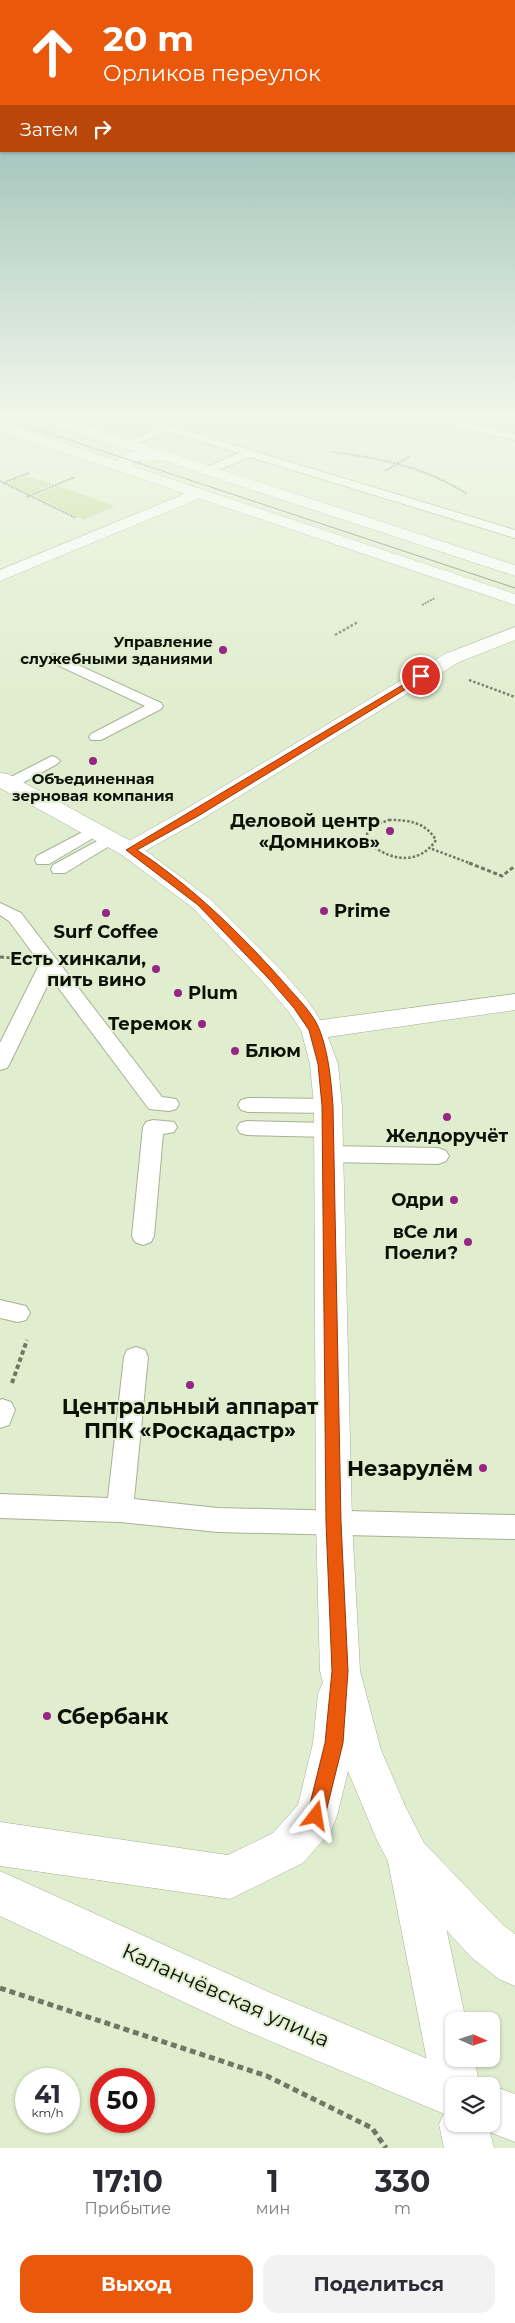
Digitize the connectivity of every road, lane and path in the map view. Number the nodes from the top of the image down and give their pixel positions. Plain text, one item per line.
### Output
1 (68, 515) edge
2 (146, 515) edge
3 (265, 515) edge
4 (343, 515) edge
5 (453, 515) edge
6 (83, 522) dead end
7 (515, 534) edge
8 (515, 571) edge
9 (0, 576) edge
10 (515, 598) edge
11 (358, 622) dead end
12 (515, 633) edge
13 (335, 635) dead end
14 (54, 658) dead end
15 (463, 678) dead end
16 (515, 697) edge
17 (96, 737) dead end
18 (52, 760) dead end
19 (4, 781) edge
20 (112, 840) junction
21 (432, 849) junction
22 (43, 860) dead end
23 (515, 866) edge
24 (59, 869) dead end
25 (3, 904) edge
26 (49, 963) junction
27 (515, 1002) edge
28 (314, 1030) junction
29 (0, 1063) edge
30 (169, 1104) dead end
31 (248, 1105) dead end
32 (167, 1127) dead end
33 (247, 1128) dead end
34 (328, 1130) junction
35 (438, 1156) dead end
36 (143, 1236) dead end
37 (9, 1311) edge
38 (136, 1357) dead end
39 (1, 1413) edge
40 (0, 1506) edge
41 (120, 1510) junction
42 (334, 1522) junction
43 (515, 1527) edge
44 (340, 1671) junction
45 (0, 1844) edge
46 (409, 1858) junction
47 (0, 1893) edge
48 (515, 1962) edge
49 (0, 1988) edge
50 (454, 2077) edge
51 (445, 2090) edge
52 (500, 2112) edge
53 (515, 2118) edge
54 (465, 2132) edge
55 (386, 2148) edge
56 (468, 2148) edge

1 - 6 path
2 - 9 main road
3 - 10 main road
4 - 8 main road
5 - 7 lane
11 - 13 path
12 - 20 main road
14 - 17 lane
15 - 16 path
18 - 19 lane
19 - 20 main road
20 - 22 lane
20 - 24 lane
20 - 28 main road
21 - 21 path
21 - 23 path
25 - 26 lane
26 - 29 lane
26 - 30 lane
27 - 28 main road
28 - 34 main road
31 - 34 lane
32 - 36 lane
33 - 34 lane
34 - 35 lane
34 - 42 main road
37 - 39 path
38 - 41 lane
40 - 41 lane
41 - 42 lane
42 - 43 lane
42 - 44 main road
44 - 45 main road
44 - 46 main road
46 - 48 main road
46 - 50 main road
47 - 51 main road, Каланчёвская улица
49 - 55 path
52 - 53 main road
54 - 56 main road

